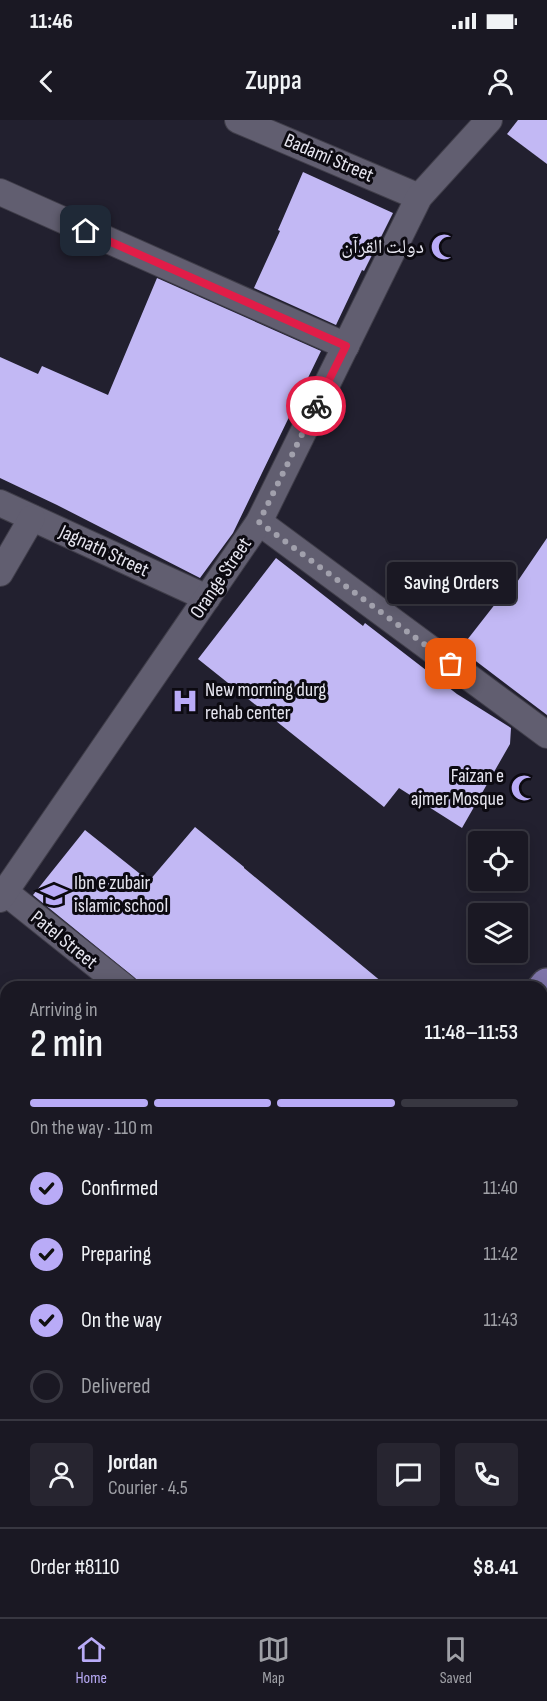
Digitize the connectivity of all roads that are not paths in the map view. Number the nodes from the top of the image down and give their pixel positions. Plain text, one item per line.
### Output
1 (238, 120) edge
2 (489, 120) edge
3 (0, 192) edge
4 (419, 197) junction
5 (346, 346) junction
6 (0, 503) edge
7 (32, 518) junction
8 (259, 522) junction
9 (0, 573) edge
10 (207, 598) junction
11 (547, 735) edge
12 (2, 896) edge
13 (116, 981) edge

1 - 4 street, Badami Street
2 - 4 street, Orange Street
3 - 5 street
4 - 5 street, Orange Street
5 - 8 street, Orange Street
6 - 7 street, Jagnath Street
7 - 9 street
7 - 10 street, Jagnath Street
8 - 10 street, Orange Street
8 - 11 street
10 - 12 street, Orange Street
12 - 13 street, Patel Street

